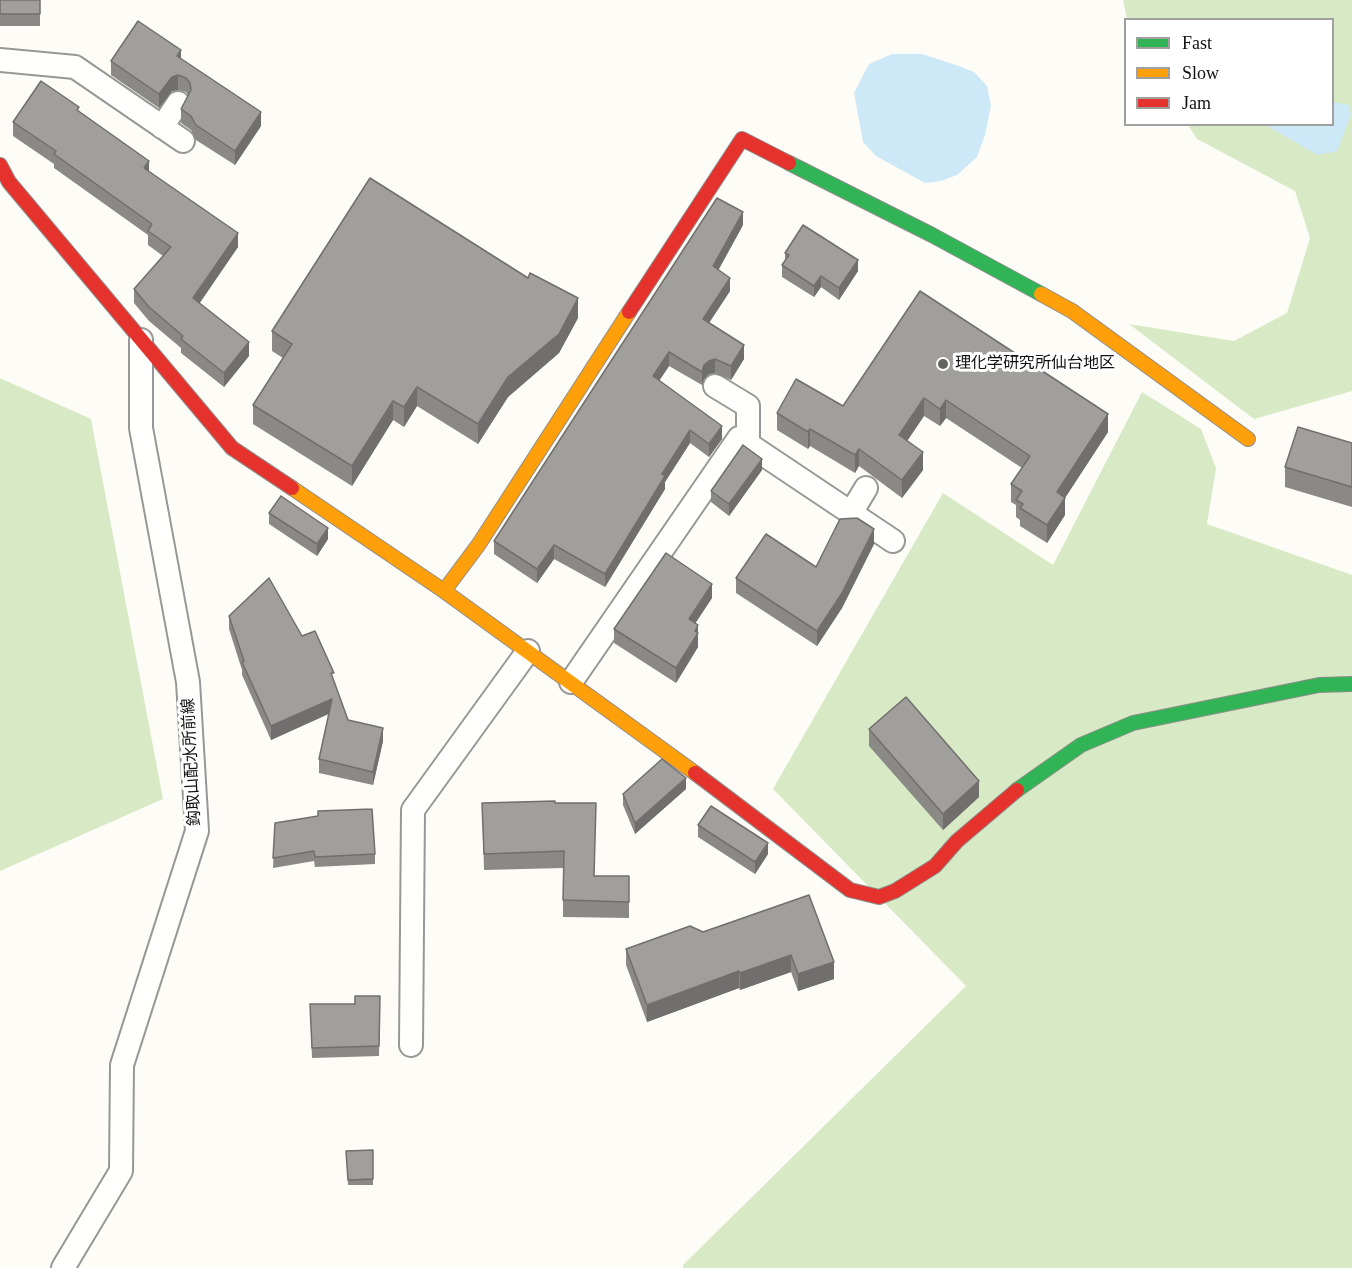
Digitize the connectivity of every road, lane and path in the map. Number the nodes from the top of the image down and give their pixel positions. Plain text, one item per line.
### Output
1 (0, 60) edge
2 (178, 103) dead end
3 (162, 127) junction
4 (183, 141) dead end
5 (0, 165) edge
6 (141, 340) junction
7 (715, 386) dead end
8 (1248, 439) dead end
9 (748, 444) junction
10 (866, 488) dead end
11 (851, 513) junction
12 (893, 541) dead end
13 (444, 591) junction
14 (528, 651) junction
15 (571, 682) junction
16 (1352, 684) edge
17 (411, 1045) dead end
18 (63, 1268) edge

1 - 3 street
2 - 3 street
3 - 4 street
5 - 6 street
6 - 13 street
6 - 18 street, 鈎取山配水所前線
7 - 9 street
8 - 13 street
9 - 11 street
9 - 15 street
10 - 11 street
11 - 12 street
13 - 14 street
14 - 15 street
14 - 17 street
15 - 16 street

